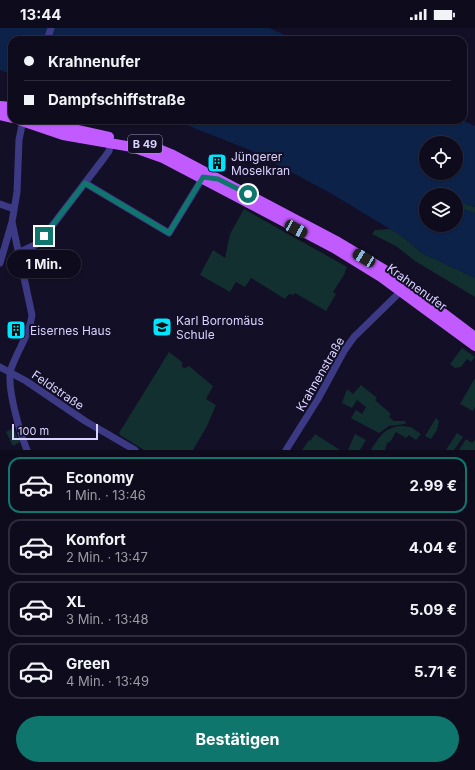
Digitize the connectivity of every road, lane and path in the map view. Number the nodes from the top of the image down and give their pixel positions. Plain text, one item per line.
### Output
1 (21, 124) edge
2 (33, 124) edge
3 (56, 124) edge
4 (109, 140) junction
5 (198, 174) junction
6 (85, 183) junction
7 (0, 204) edge
8 (14, 209) junction
9 (12, 222) junction
10 (20, 252) junction
11 (0, 263) edge
12 (396, 296) dead end
13 (475, 337) edge
14 (475, 346) edge
15 (0, 367) edge
16 (10, 374) junction
17 (27, 450) edge
18 (135, 450) edge
19 (286, 450) edge

1 - 8 street
2 - 4 main road, B 49
3 - 4 main road, B 49
4 - 5 main road, B 49
4 - 6 street
5 - 6 street
5 - 13 main road, Krahnenufer / B 49
5 - 14 main road, Krahnenufer / B 49
6 - 10 street
7 - 8 street
8 - 9 street
9 - 10 street
9 - 11 street
10 - 16 street
12 - 19 street, Krahnenstraße
15 - 16 street, Feldstraße
16 - 17 street
16 - 18 street, Feldstraße

